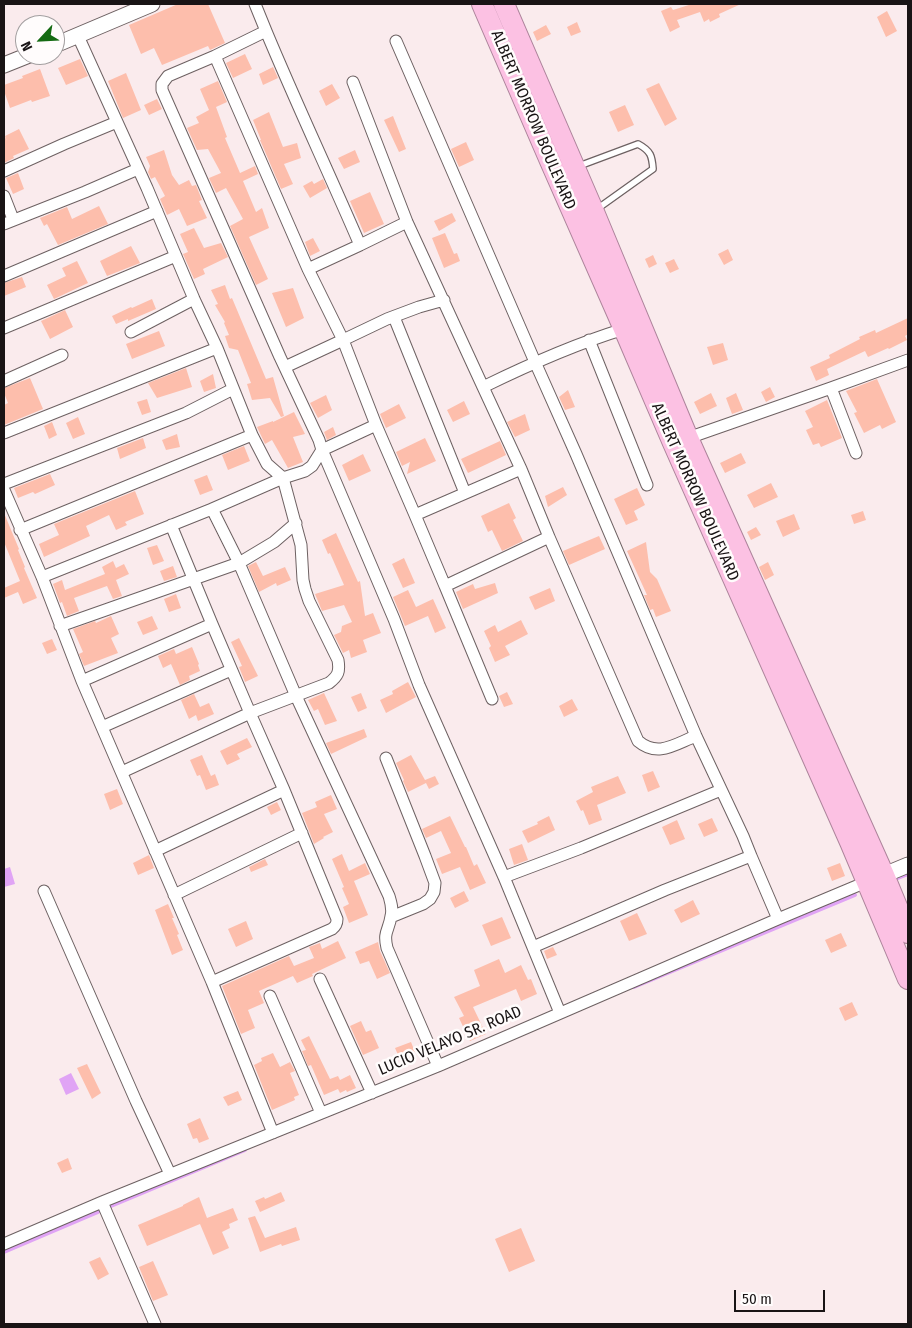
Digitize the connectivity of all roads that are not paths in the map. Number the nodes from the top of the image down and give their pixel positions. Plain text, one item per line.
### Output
1 (152, 4) edge
2 (254, 4) edge
3 (482, 4) edge
4 (504, 4) edge
5 (266, 31) junction
6 (78, 36) junction
7 (65, 41) edge
8 (396, 41) dead end
9 (215, 56) junction
10 (353, 82) dead end
11 (117, 122) junction
12 (574, 168) junction
13 (138, 169) junction
14 (4, 171) edge
15 (4, 196) edge
16 (157, 211) junction
17 (594, 212) junction
18 (9, 222) edge
19 (408, 222) junction
20 (360, 245) junction
21 (176, 256) junction
22 (308, 269) junction
23 (4, 276) edge
24 (194, 299) junction
25 (444, 300) junction
26 (394, 316) junction
27 (4, 328) edge
28 (624, 329) junction
29 (131, 332) dead end
30 (343, 340) junction
31 (589, 340) junction
32 (217, 348) junction
33 (62, 355) dead end
34 (908, 360) edge
35 (535, 362) junction
36 (285, 366) junction
37 (4, 381) edge
38 (483, 387) junction
39 (831, 388) junction
40 (232, 389) junction
41 (376, 424) junction
42 (4, 433) edge
43 (252, 436) junction
44 (688, 438) junction
45 (322, 450) junction
46 (856, 453) dead end
47 (521, 469) junction
48 (283, 478) junction
49 (4, 484) edge
50 (647, 485) dead end
51 (4, 490) edge
52 (465, 493) junction
53 (212, 509) junction
54 (415, 515) junction
55 (296, 523) junction
56 (172, 525) junction
57 (20, 530) junction
58 (549, 537) junction
59 (239, 563) junction
60 (42, 577) junction
61 (194, 580) junction
62 (445, 586) junction
63 (212, 624) junction
64 (60, 626) junction
65 (231, 670) junction
66 (82, 681) junction
67 (296, 696) junction
68 (492, 699) dead end
69 (250, 713) junction
70 (102, 727) junction
71 (696, 736) junction
72 (386, 758) dead end
73 (122, 772) junction
74 (284, 790) junction
75 (721, 790) junction
76 (302, 833) junction
77 (156, 851) junction
78 (751, 856) junction
79 (908, 865) edge
80 (504, 877) junction
81 (876, 878) junction
82 (44, 891) dead end
83 (174, 895) junction
84 (391, 917) junction
85 (778, 919) junction
86 (908, 932) edge
87 (534, 947) junction
88 (320, 979) dead end
89 (908, 979) edge
90 (212, 982) junction
91 (270, 996) dead end
92 (560, 1013) junction
93 (438, 1066) junction
94 (372, 1093) junction
95 (322, 1114) junction
96 (273, 1133) junction
97 (170, 1174) junction
98 (102, 1202) junction
99 (4, 1244) edge
100 (155, 1324) edge

1 - 6 street
2 - 5 street
3 - 28 highway, ALBERT MORROW BOULEVARD
4 - 12 highway, ALBERT MORROW BOULEVARD
5 - 9 street
5 - 20 street
6 - 7 street
6 - 11 street
8 - 35 street
9 - 22 street
9 - 36 street
10 - 19 street
11 - 13 street
11 - 14 street
12 - 17 highway, ALBERT MORROW BOULEVARD
12 - 17 lane
13 - 16 street
13 - 18 street
15 - 18 street
16 - 21 street
16 - 23 street
17 - 44 highway, ALBERT MORROW BOULEVARD
19 - 20 street
19 - 25 street
20 - 22 street
21 - 24 street
21 - 27 street
22 - 30 street
24 - 29 street
24 - 32 street
25 - 26 street
25 - 38 street
26 - 30 street
26 - 52 street
28 - 31 street
28 - 81 highway, ALBERT MORROW BOULEVARD
30 - 36 street
30 - 41 street
31 - 35 street
31 - 50 street
32 - 40 street
32 - 42 street
33 - 37 street
34 - 39 street
35 - 38 street
35 - 71 street
36 - 45 street
38 - 47 street
39 - 44 street
39 - 46 street
40 - 43 street
40 - 49 street
41 - 45 street
41 - 54 street
43 - 48 street
43 - 57 street
44 - 81 highway, ALBERT MORROW BOULEVARD
45 - 48 street
45 - 80 street
47 - 52 street
47 - 58 street
48 - 53 street
48 - 55 street
51 - 57 street
52 - 54 street
53 - 56 street
53 - 59 street
54 - 62 street
55 - 59 street
55 - 67 street
56 - 60 street
56 - 61 street
57 - 60 street
58 - 62 street
58 - 71 street
59 - 61 street
59 - 67 street
60 - 64 street
61 - 63 street
61 - 64 street
62 - 68 street
63 - 65 street
63 - 66 street
64 - 66 street
65 - 69 street
65 - 70 street
66 - 70 street
67 - 69 street
67 - 84 street
69 - 73 street
69 - 74 street
70 - 73 street
71 - 75 street
72 - 84 street
73 - 77 street
74 - 76 street
74 - 77 street
75 - 78 street
75 - 80 street
76 - 83 street
76 - 90 street
77 - 83 street
78 - 85 street
78 - 87 street
79 - 81 street, LUCIO VELAYO SR. ROAD
80 - 87 street
81 - 85 street, LUCIO VELAYO SR. ROAD
81 - 86 highway, ALBERT MORROW BOULEVARD
81 - 89 highway, ALBERT MORROW BOULEVARD
82 - 97 street
83 - 90 street
84 - 93 street
85 - 92 street, LUCIO VELAYO SR. ROAD
87 - 92 street
88 - 94 street
90 - 96 street
91 - 95 street
92 - 93 street, LUCIO VELAYO SR. ROAD
93 - 94 street, LUCIO VELAYO SR. ROAD
94 - 95 street, LUCIO VELAYO SR. ROAD
95 - 96 street, LUCIO VELAYO SR. ROAD
96 - 97 street, LUCIO VELAYO SR. ROAD
97 - 98 street, LUCIO VELAYO SR. ROAD
98 - 99 street, LUCIO VELAYO SR. ROAD
98 - 100 street

